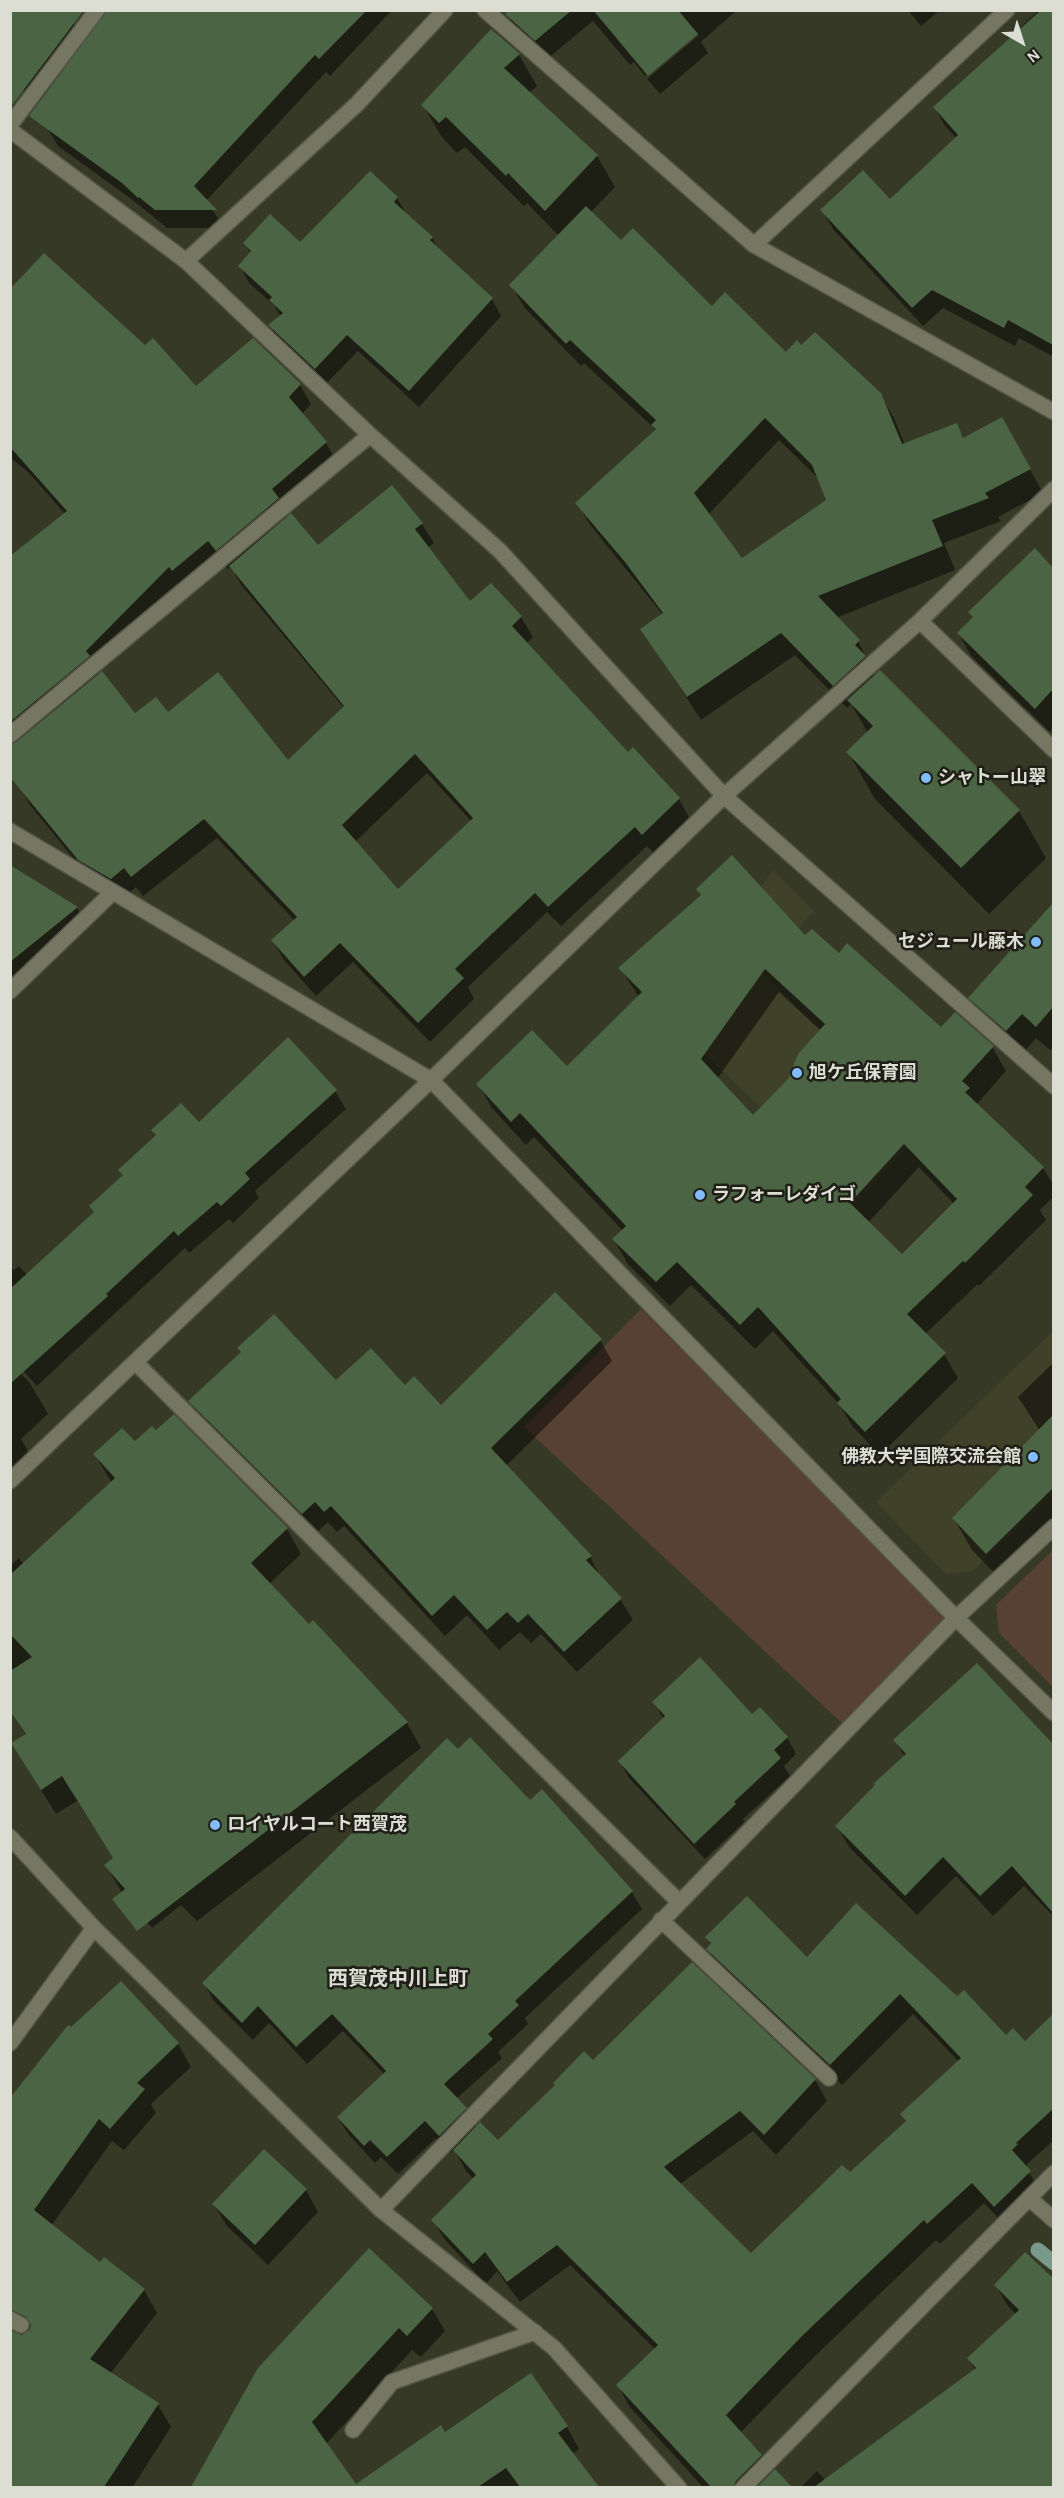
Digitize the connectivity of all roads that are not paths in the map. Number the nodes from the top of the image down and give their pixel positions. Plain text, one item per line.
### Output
1 (97, 10) edge
2 (445, 10) edge
3 (485, 10) edge
4 (1007, 10) edge
5 (10, 124) edge
6 (10, 130) edge
7 (754, 245) junction
8 (186, 261) junction
9 (1053, 412) edge
10 (370, 435) junction
11 (1053, 489) edge
12 (920, 621) junction
13 (10, 735) edge
14 (1053, 750) edge
15 (724, 796) junction
16 (10, 831) edge
17 (112, 892) junction
18 (10, 991) edge
19 (431, 1080) junction
20 (1053, 1086) edge
21 (135, 1362) junction
22 (10, 1481) edge
23 (1053, 1527) edge
24 (956, 1618) junction
25 (1053, 1713) edge
26 (10, 1837) edge
27 (679, 1902) junction
28 (661, 1920) junction
29 (94, 1928) junction
30 (10, 2043) edge
31 (829, 2078) dead end
32 (1053, 2173) edge
33 (1029, 2198) junction
34 (381, 2210) junction
35 (1053, 2220) edge
36 (535, 2332) junction
37 (353, 2430) dead end
38 (679, 2487) edge
39 (742, 2487) edge

1 - 5 street
2 - 8 street
3 - 7 street
4 - 7 street
6 - 8 street
7 - 9 street
8 - 10 street
10 - 13 street
10 - 15 street
11 - 12 street
12 - 14 street
12 - 15 street
15 - 19 street
15 - 20 street
16 - 17 street
17 - 18 street
17 - 19 street
19 - 21 street
19 - 24 street
21 - 22 street
21 - 27 street
23 - 24 street
24 - 25 street
24 - 27 street
26 - 29 street
27 - 28 street
28 - 31 street
28 - 34 street
29 - 30 street
29 - 34 street
32 - 33 street
33 - 35 street
33 - 39 street
34 - 36 street
36 - 37 street
36 - 38 street

